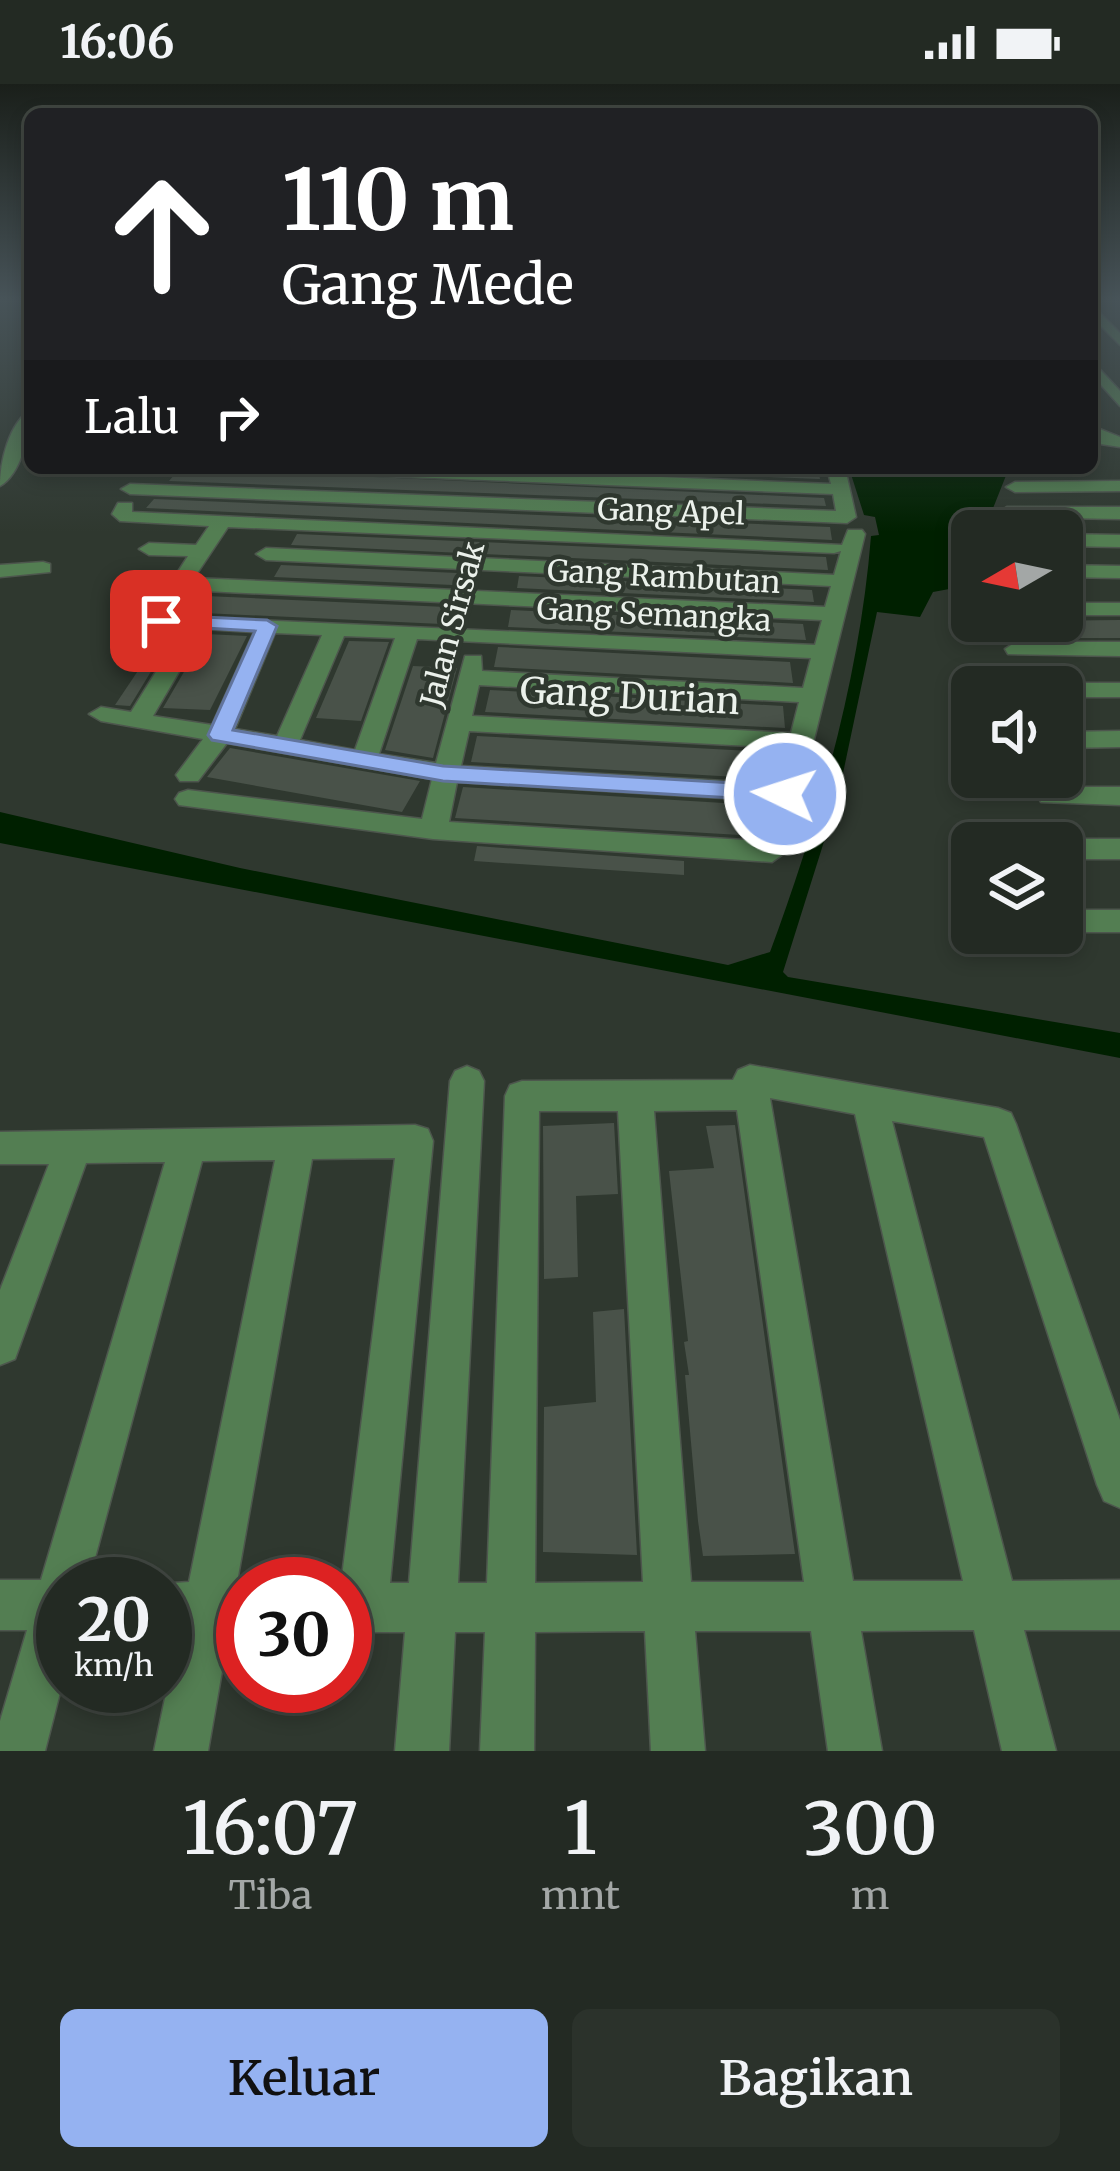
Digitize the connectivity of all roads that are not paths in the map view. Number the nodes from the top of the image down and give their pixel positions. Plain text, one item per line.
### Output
1 (24, 428) edge
2 (424, 474) edge
3 (659, 474) edge
4 (837, 474) edge
5 (716, 476) edge
6 (775, 477) edge
7 (1017, 477) edge
8 (0, 481) edge
9 (1120, 486) edge
10 (832, 488) dead end
11 (413, 501) junction
12 (515, 505) junction
13 (1007, 510) edge
14 (1120, 513) edge
15 (1083, 516) edge
16 (288, 518) junction
17 (221, 521) junction
18 (845, 533) junction
19 (507, 534) junction
20 (1083, 541) edge
21 (1120, 541) edge
22 (149, 549) dead end
23 (202, 551) junction
24 (266, 554) junction
25 (499, 565) junction
26 (43, 568) dead end
27 (0, 572) edge
28 (1083, 572) edge
29 (1120, 572) edge
30 (831, 580) dead end
31 (247, 586) junction
32 (490, 598) junction
33 (1120, 609) edge
34 (1083, 610) edge
35 (835, 614) junction
36 (125, 619) dead end
37 (197, 623) junction
38 (224, 624) junction
39 (267, 626) junction
40 (336, 629) junction
41 (408, 633) junction
42 (479, 636) junction
43 (1016, 649) dead end
44 (1120, 649) edge
45 (825, 652) junction
46 (469, 677) junction
47 (1083, 690) edge
48 (1120, 690) edge
49 (811, 696) junction
50 (101, 714) dead end
51 (138, 721) junction
52 (456, 723) junction
53 (220, 735) junction
54 (1120, 739) edge
55 (1083, 740) edge
56 (801, 741) junction
57 (284, 746) junction
58 (364, 760) junction
59 (443, 773) junction
60 (785, 794) junction
61 (1083, 796) edge
62 (1120, 796) edge
63 (433, 830) junction
64 (1083, 849) edge
65 (1120, 849) edge
66 (1083, 921) edge
67 (1120, 921) edge
68 (467, 1081) dead end
69 (635, 1095) junction
70 (753, 1095) junction
71 (870, 1102) junction
72 (297, 1142) junction
73 (188, 1144) junction
74 (74, 1147) junction
75 (0, 1148) edge
76 (0, 1344) edge
77 (1120, 1485) edge
78 (73, 1557) edge
79 (361, 1557) edge
80 (36, 1600) edge
81 (0, 1605) edge
82 (994, 1605) junction
83 (1120, 1605) edge
84 (205, 1606) edge
85 (832, 1607) junction
86 (372, 1608) edge
87 (668, 1608) junction
88 (431, 1610) junction
89 (511, 1610) junction
90 (36, 1686) edge
91 (17, 1751) edge
92 (181, 1751) edge
93 (422, 1751) edge
94 (507, 1751) edge
95 (678, 1751) edge
96 (855, 1751) edge
97 (1029, 1751) edge

1 - 8 street
2 - 11 street
3 - 5 street
4 - 18 street
5 - 6 street
6 - 10 street
7 - 9 street
7 - 13 street
11 - 12 street
11 - 17 street, Gang Apel
12 - 18 street
12 - 19 street, Jalan Sirsak
14 - 15 street
16 - 17 street, Gang Apel
16 - 19 street, Gang Apel
16 - 24 street
17 - 23 street
18 - 19 street, Gang Apel
18 - 35 street
19 - 25 street, Jalan Sirsak
20 - 21 street
22 - 23 street
23 - 31 street, Gang Rambutan
24 - 25 street
24 - 31 street
25 - 30 street
25 - 32 street, Jalan Sirsak
26 - 27 street
28 - 29 street
31 - 32 street, Gang Rambutan
31 - 38 street
32 - 35 street, Gang Rambutan
32 - 42 street, Jalan Sirsak
33 - 34 street
35 - 45 street
36 - 37 street, Gang Semangka
37 - 38 street, Gang Semangka
37 - 51 street
38 - 39 street, Gang Semangka
39 - 40 street, Gang Semangka
39 - 53 street
40 - 41 street, Gang Semangka
40 - 57 street
41 - 42 street, Gang Semangka
41 - 58 street
42 - 45 street, Gang Semangka
42 - 46 street, Jalan Sirsak
43 - 44 street
45 - 49 street
46 - 49 street
46 - 52 street, Jalan Sirsak
47 - 48 street
49 - 56 street
50 - 51 street
51 - 53 street
52 - 56 street, Gang Durian
52 - 59 street, Jalan Sirsak
53 - 57 street
53 - 63 street
54 - 55 street
56 - 60 street
57 - 58 street
58 - 59 street
59 - 60 street
59 - 63 street, Jalan Sirsak
60 - 63 street
61 - 62 street
64 - 65 street
66 - 67 street
68 - 88 street
69 - 70 street
69 - 87 street
69 - 89 street
70 - 71 street
70 - 85 street
71 - 77 street
71 - 82 street
72 - 73 street
72 - 79 street
72 - 84 street
73 - 74 street
73 - 78 street
74 - 75 street
74 - 76 street
80 - 81 street
82 - 83 street
82 - 85 street
82 - 97 street
84 - 92 street
85 - 87 street
85 - 96 street
86 - 88 street
87 - 89 street
87 - 95 street
88 - 89 street
88 - 93 street
89 - 94 street
90 - 91 street

